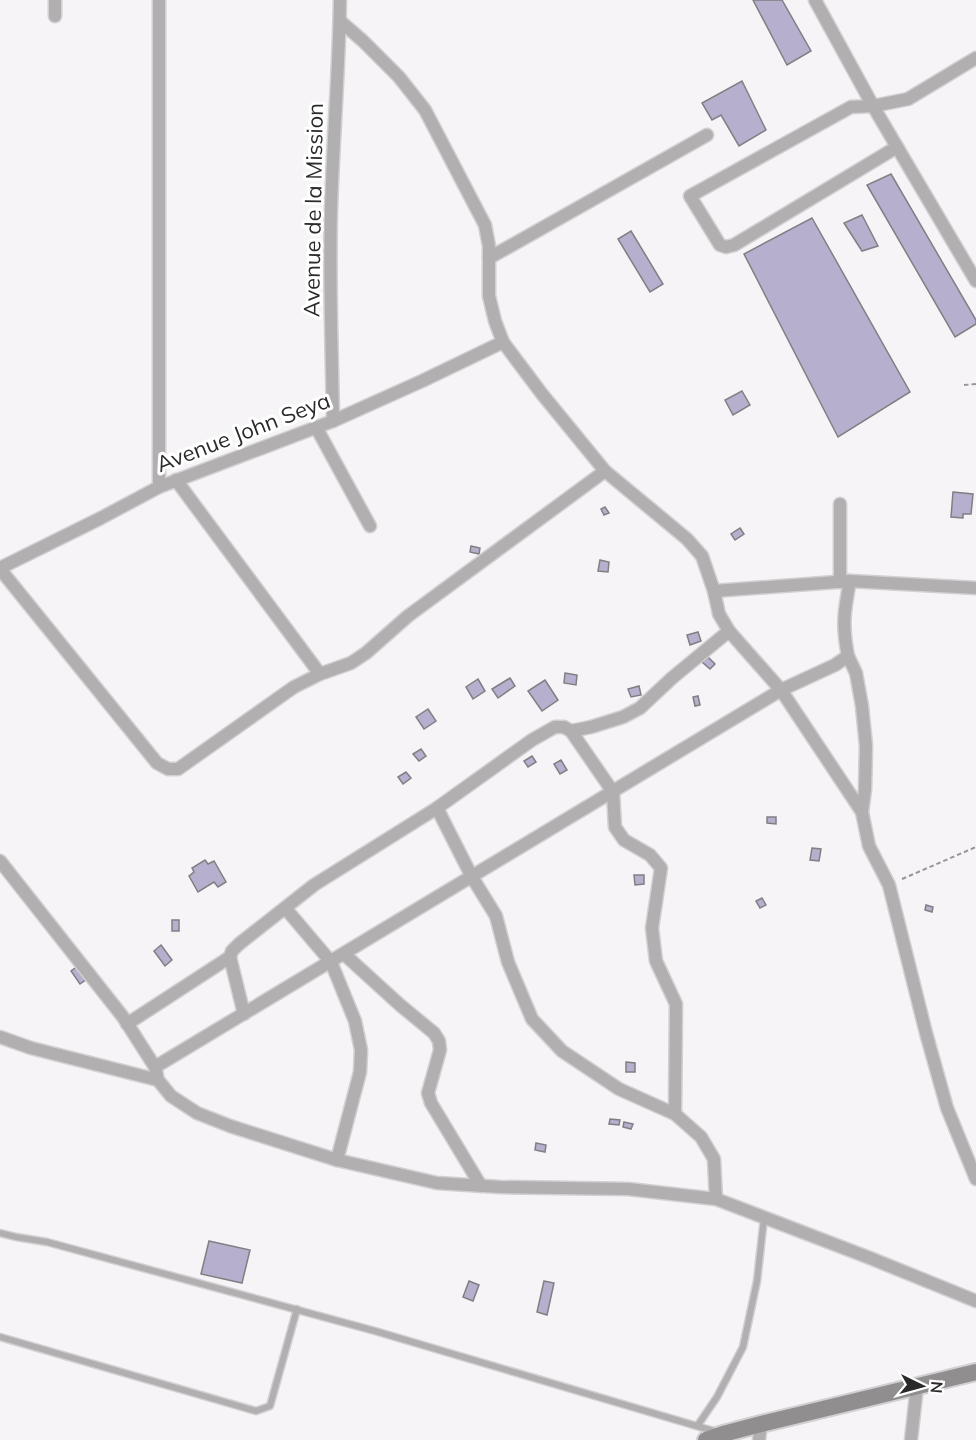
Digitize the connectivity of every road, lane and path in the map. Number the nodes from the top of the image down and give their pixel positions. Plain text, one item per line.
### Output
1 (55, 0) edge
2 (159, 0) edge
3 (340, 0) edge
4 (815, 0) edge
5 (56, 16) dead end
6 (340, 21) junction
7 (976, 58) edge
8 (873, 106) junction
9 (707, 135) dead end
10 (897, 147) junction
11 (489, 258) junction
12 (976, 281) edge
13 (503, 342) junction
14 (976, 384) edge
15 (964, 385) dead end
16 (333, 421) junction
17 (316, 427) junction
18 (605, 471) junction
19 (176, 480) junction
20 (159, 487) junction
21 (840, 504) dead end
22 (370, 526) dead end
23 (0, 568) edge
24 (845, 581) junction
25 (976, 588) edge
26 (714, 591) junction
27 (729, 631) junction
28 (848, 656) junction
29 (320, 674) junction
30 (781, 690) junction
31 (571, 731) junction
32 (613, 792) junction
33 (436, 807) junction
34 (862, 812) junction
35 (976, 847) edge
36 (0, 861) edge
37 (472, 877) junction
38 (889, 885) junction
39 (286, 909) junction
40 (344, 954) junction
41 (230, 957) junction
42 (331, 962) junction
43 (244, 1014) junction
44 (127, 1024) junction
45 (0, 1037) edge
46 (155, 1067) junction
47 (158, 1080) junction
48 (675, 1114) junction
49 (337, 1160) junction
50 (976, 1179) edge
51 (481, 1186) junction
52 (716, 1199) junction
53 (764, 1218) junction
54 (0, 1233) edge
55 (976, 1301) edge
56 (297, 1309) junction
57 (0, 1337) edge
58 (976, 1372) edge
59 (917, 1386) junction
60 (760, 1432) edge
61 (702, 1433) edge
62 (911, 1440) edge

1 - 5 street
2 - 20 street
3 - 6 street, Avenue de la Mission
4 - 8 street
6 - 11 street
6 - 16 street, Avenue de la Mission
7 - 8 street
8 - 10 street
8 - 10 street
9 - 11 street
10 - 12 street
11 - 13 street
13 - 16 street, Avenue John Seya
13 - 18 street
14 - 15 path
16 - 17 street, Avenue John Seya
17 - 19 street, Avenue John Seya
17 - 22 street
18 - 26 street
18 - 29 street
19 - 20 street, Avenue John Seya
19 - 29 street
20 - 23 street, Avenue John Seya
21 - 24 street
23 - 29 street
24 - 25 street
24 - 26 street
24 - 28 street
26 - 27 street
27 - 30 street
27 - 31 street
28 - 30 street
28 - 34 street
30 - 32 street
30 - 34 street
31 - 32 street
31 - 33 street
32 - 37 street
32 - 48 street
33 - 37 street
33 - 39 street
34 - 38 street
35 - 38 path
36 - 44 street
37 - 40 street
37 - 48 street
38 - 50 street
39 - 41 street
39 - 42 street
40 - 42 street
40 - 51 street
41 - 43 street
41 - 44 street
42 - 43 street
42 - 49 street
43 - 46 street
44 - 46 street
45 - 47 street
46 - 47 street
47 - 49 street
48 - 52 street
49 - 51 street
51 - 52 street
52 - 53 street
53 - 55 street
53 - 61 lane
54 - 56 lane
56 - 57 lane
56 - 61 lane
58 - 59 street
59 - 60 street
59 - 62 street
60 - 61 street

